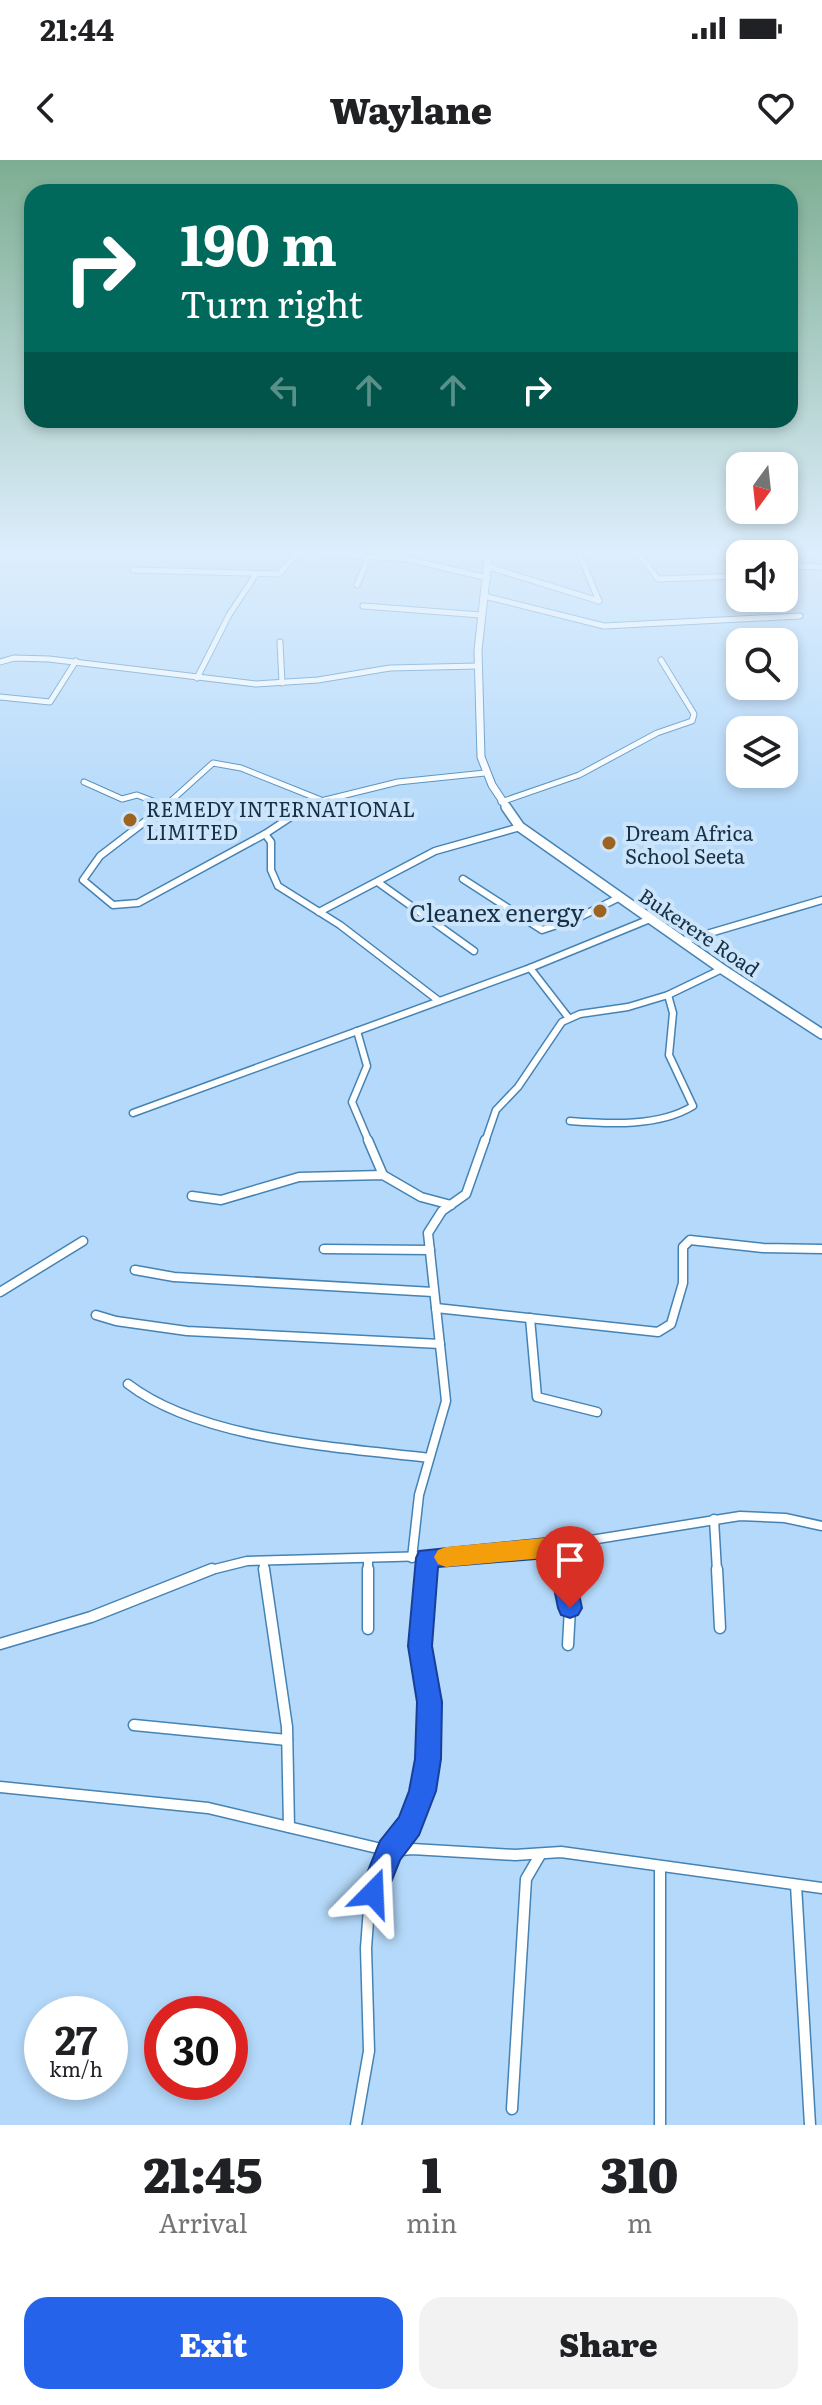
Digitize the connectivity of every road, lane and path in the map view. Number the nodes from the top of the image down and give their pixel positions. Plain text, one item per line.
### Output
1 (280, 642) dead end
2 (215, 643) edge
3 (479, 643) edge
4 (661, 660) dead end
5 (76, 661) junction
6 (0, 662) edge
7 (478, 666) junction
8 (197, 678) junction
9 (282, 683) junction
10 (0, 697) edge
11 (485, 773) junction
12 (84, 782) dead end
13 (321, 800) junction
14 (501, 802) junction
15 (166, 806) junction
16 (520, 827) junction
17 (265, 834) junction
18 (463, 879) dead end
19 (379, 883) junction
20 (620, 897) junction
21 (822, 900) edge
22 (319, 912) junction
23 (650, 919) junction
24 (683, 941) junction
25 (474, 951) dead end
26 (530, 968) junction
27 (722, 969) junction
28 (668, 995) junction
29 (439, 1001) junction
30 (568, 1017) junction
31 (357, 1031) junction
32 (822, 1034) edge
33 (133, 1113) dead end
34 (570, 1121) dead end
35 (383, 1175) junction
36 (192, 1196) dead end
37 (451, 1205) junction
38 (83, 1241) dead end
39 (324, 1249) dead end
40 (822, 1249) edge
41 (430, 1250) junction
42 (135, 1270) dead end
43 (0, 1292) edge
44 (433, 1292) junction
45 (436, 1308) junction
46 (96, 1315) dead end
47 (530, 1318) junction
48 (440, 1344) junction
49 (128, 1384) dead end
50 (597, 1412) dead end
51 (429, 1458) junction
52 (714, 1519) junction
53 (822, 1526) edge
54 (557, 1547) junction
55 (412, 1558) junction
56 (427, 1558) junction
57 (368, 1559) junction
58 (263, 1561) junction
59 (720, 1628) dead end
60 (368, 1629) dead end
61 (0, 1644) edge
62 (568, 1645) dead end
63 (134, 1725) dead end
64 (287, 1740) junction
65 (0, 1787) edge
66 (289, 1827) junction
67 (390, 1851) junction
68 (540, 1855) junction
69 (660, 1868) junction
70 (796, 1885) junction
71 (822, 1888) edge
72 (512, 2109) dead end
73 (356, 2125) edge
74 (660, 2125) edge
75 (810, 2125) edge

1 - 9 street
2 - 8 street
3 - 7 main road, Bukerere Road
4 - 14 street
5 - 6 street
5 - 8 street
5 - 10 street
7 - 9 street
7 - 11 main road, Bukerere Road
8 - 9 street
11 - 13 street
11 - 14 main road, Bukerere Road
12 - 15 street
13 - 15 street
13 - 17 street
14 - 16 main road, Bukerere Road
15 - 17 street
16 - 19 street
16 - 20 main road, Bukerere Road
17 - 22 street
18 - 20 street
19 - 22 street
19 - 25 street
20 - 23 main road, Bukerere Road
21 - 24 street
22 - 29 street
23 - 24 main road, Bukerere Road
23 - 26 street
24 - 27 main road, Bukerere Road
26 - 29 street
26 - 30 street
27 - 28 street
27 - 32 main road, Bukerere Road
28 - 30 street
28 - 34 street
29 - 31 street
30 - 37 street
31 - 33 street
31 - 35 street
35 - 36 street
35 - 37 street
37 - 41 street
38 - 43 street
39 - 41 street
40 - 47 street
41 - 44 street
42 - 44 street
44 - 45 street
45 - 47 street
45 - 48 street
46 - 48 street
47 - 50 street
48 - 51 street
49 - 51 street
51 - 55 street
52 - 53 street
52 - 54 street
52 - 59 street
54 - 56 street
54 - 62 street
55 - 56 street
55 - 57 street
56 - 67 street
57 - 58 street
57 - 60 street
58 - 61 street
58 - 64 street
63 - 64 street
64 - 66 street
65 - 66 street
66 - 67 street
67 - 68 street
67 - 73 street
68 - 69 street
68 - 72 street
69 - 70 street
69 - 74 street
70 - 71 street
70 - 75 street

